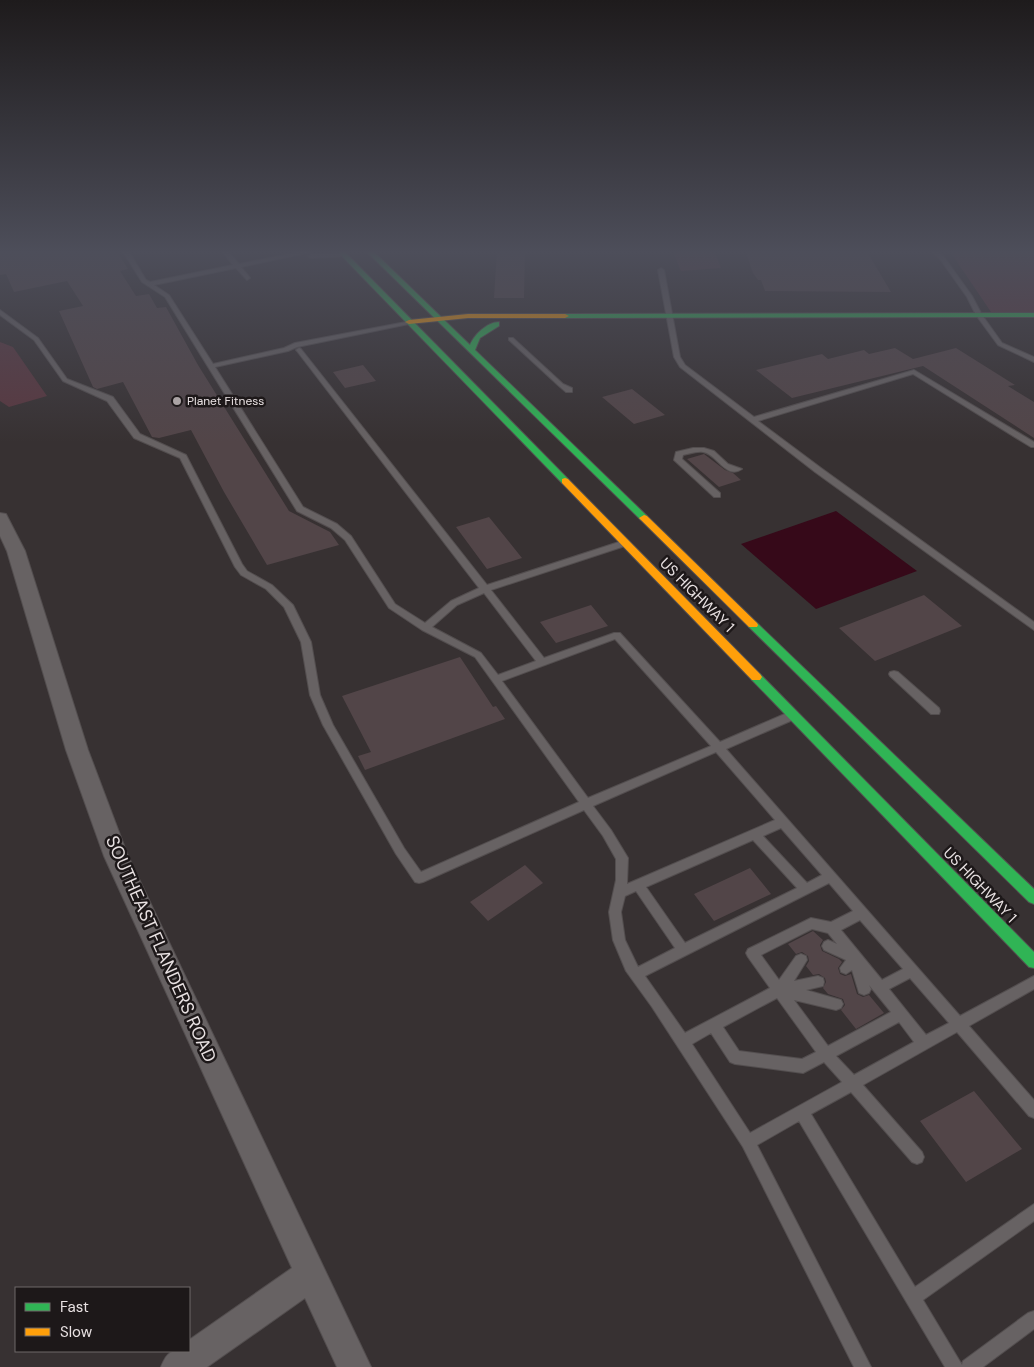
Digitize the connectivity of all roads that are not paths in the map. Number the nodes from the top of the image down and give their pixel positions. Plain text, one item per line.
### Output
1 (2, 314) edge
2 (178, 314) edge
3 (400, 314) edge
4 (434, 314) edge
5 (668, 314) edge
6 (979, 314) edge
7 (1034, 315) edge
8 (669, 319) junction
9 (982, 319) junction
10 (442, 321) junction
11 (1034, 323) edge
12 (496, 324) junction
13 (411, 325) junction
14 (511, 339) dead end
15 (286, 350) junction
16 (299, 350) junction
17 (471, 351) junction
18 (1034, 360) edge
19 (211, 366) junction
20 (569, 390) dead end
21 (752, 420) junction
22 (1034, 445) edge
23 (738, 469) dead end
24 (717, 495) dead end
25 (0, 518) edge
26 (625, 543) junction
27 (8, 553) edge
28 (485, 589) junction
29 (1034, 626) edge
30 (425, 628) junction
31 (542, 662) junction
32 (894, 674) dead end
33 (496, 679) junction
34 (935, 711) dead end
35 (795, 715) junction
36 (718, 747) junction
37 (586, 804) junction
38 (782, 822) junction
39 (755, 834) junction
40 (830, 877) junction
41 (638, 885) junction
42 (805, 889) junction
43 (619, 893) junction
44 (1034, 898) edge
45 (861, 913) junction
46 (987, 913) junction
47 (832, 928) junction
48 (1018, 931) dead end
49 (828, 946) dead end
50 (683, 950) junction
51 (856, 958) junction
52 (801, 960) dead end
53 (1034, 962) edge
54 (846, 968) dead end
55 (911, 971) junction
56 (636, 974) junction
57 (818, 982) dead end
58 (1034, 982) edge
59 (879, 988) junction
60 (864, 989) dead end
61 (780, 990) junction
62 (836, 1004) dead end
63 (901, 1014) junction
64 (957, 1025) junction
65 (714, 1026) junction
66 (682, 1042) junction
67 (924, 1043) junction
68 (826, 1054) junction
69 (853, 1084) junction
70 (1034, 1111) edge
71 (802, 1112) junction
72 (748, 1142) junction
73 (917, 1157) dead end
74 (1034, 1212) edge
75 (310, 1275) junction
76 (913, 1298) junction
77 (1034, 1319) edge
78 (178, 1367) edge
79 (354, 1367) edge
80 (862, 1367) edge
81 (954, 1367) edge
82 (969, 1367) edge

1 - 37 lane
2 - 19 lane
3 - 13 main road, US HIGHWAY 1
4 - 10 main road, US HIGHWAY 1
5 - 8 lane
6 - 9 lane
7 - 9 main road
8 - 9 main road
8 - 10 main road
8 - 12 main road
8 - 21 lane
9 - 11 main road
9 - 18 lane
10 - 12 main road
10 - 13 main road
10 - 17 main road, US HIGHWAY 1
12 - 17 main road
13 - 15 lane
13 - 16 lane
13 - 26 main road, US HIGHWAY 1
14 - 20 lane
15 - 16 lane
15 - 19 lane
16 - 28 lane
17 - 44 main road, US HIGHWAY 1
19 - 30 lane
21 - 22 lane
21 - 29 lane
23 - 24 lane
25 - 27 street, SOUTHEAST FLANDERS ROAD
26 - 28 lane
26 - 35 main road, US HIGHWAY 1
27 - 75 street, SOUTHEAST FLANDERS ROAD
28 - 30 lane
28 - 31 lane
30 - 33 lane
31 - 33 lane
31 - 36 lane
32 - 34 lane
33 - 37 lane
35 - 36 lane
35 - 46 main road, US HIGHWAY 1
36 - 37 lane
36 - 38 lane
37 - 43 lane
38 - 39 lane
38 - 40 lane
39 - 41 lane
39 - 42 lane
40 - 42 lane
40 - 45 lane
41 - 43 lane
41 - 50 lane
42 - 50 lane
43 - 56 lane
45 - 47 lane
45 - 55 lane
46 - 48 main road
46 - 53 main road, US HIGHWAY 1
47 - 51 lane
47 - 61 lane
49 - 51 lane
50 - 56 lane
51 - 54 lane
51 - 59 lane
51 - 60 lane
52 - 61 lane
55 - 59 lane
55 - 64 lane
56 - 66 lane
57 - 61 lane
58 - 64 lane
59 - 63 lane
61 - 62 lane
61 - 65 lane
61 - 68 lane
63 - 67 lane
63 - 68 lane
64 - 67 lane
64 - 70 lane
65 - 66 lane
65 - 68 lane
66 - 72 lane
67 - 69 lane
68 - 69 lane
69 - 71 lane
69 - 73 lane
71 - 72 lane
71 - 76 lane
72 - 80 lane
74 - 76 lane
75 - 78 street
75 - 79 street, SOUTHEAST FLANDERS ROAD
76 - 81 lane
77 - 82 lane

